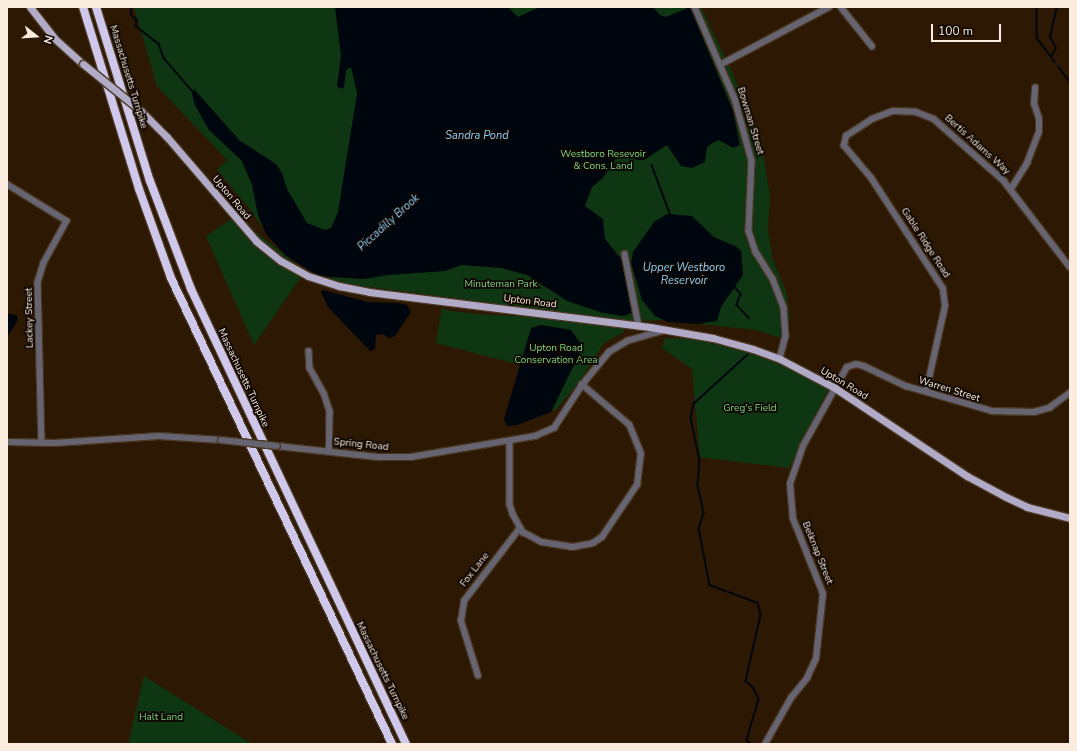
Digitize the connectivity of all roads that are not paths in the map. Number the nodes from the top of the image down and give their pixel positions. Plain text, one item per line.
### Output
1 (30, 7) edge
2 (83, 7) edge
3 (96, 7) edge
4 (695, 7) edge
5 (829, 7) edge
6 (841, 7) edge
7 (872, 46) dead end
8 (720, 65) junction
9 (1035, 88) dead end
10 (843, 141) joint
11 (7, 184) edge
12 (1011, 189) junction
13 (625, 254) dead end
14 (1070, 267) edge
15 (639, 326) junction
16 (666, 330) junction
17 (309, 351) dead end
18 (780, 359) junction
19 (582, 385) junction
20 (836, 388) junction
21 (926, 392) junction
22 (1070, 393) edge
23 (510, 441) junction
24 (7, 442) edge
25 (42, 443) junction
26 (329, 451) junction
27 (1070, 518) edge
28 (520, 528) junction
29 (478, 676) dead end
30 (392, 744) edge
31 (407, 744) edge
32 (765, 744) edge

1 - 15 main road, Upton Road, bridge
2 - 30 highway
3 - 31 highway, Massachusetts Turnpike
4 - 8 street, Bowman Street
5 - 8 street
6 - 7 street
8 - 18 street, Bowman Street
9 - 12 street
10 - 12 street, Bertis Adams Way
10 - 21 street, Gable Ridge Road
11 - 25 street, Lackey Street
12 - 14 street, Bertis Adams Way
13 - 15 street
15 - 16 main road, Upton Road
16 - 18 main road, Upton Road
16 - 19 street, Spring Road
17 - 26 street
18 - 20 main road, Upton Road
19 - 23 street, Spring Road
19 - 28 street
20 - 21 street, Warren Street
20 - 27 main road, Upton Road
20 - 32 street, Belknap Street
21 - 22 street, Warren Street
23 - 26 street, Spring Road
23 - 28 street
24 - 25 street, Spring Road
25 - 26 street, Spring Road, bridge
28 - 29 street, Fox Lane

